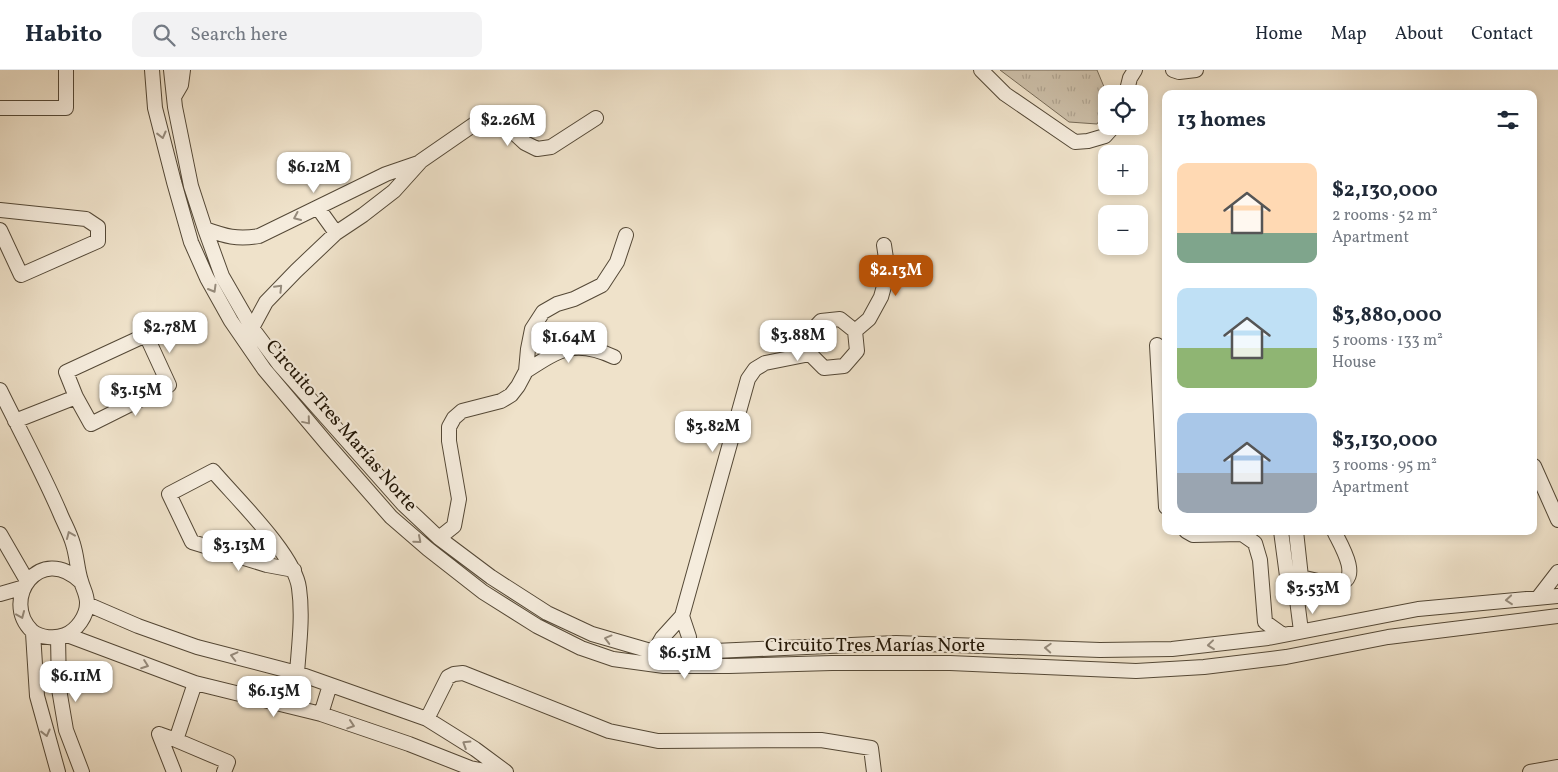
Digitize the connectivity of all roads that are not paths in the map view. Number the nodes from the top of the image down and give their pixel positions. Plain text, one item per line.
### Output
1 (66, 70) edge
2 (152, 70) edge
3 (171, 70) edge
4 (183, 70) edge
5 (981, 70) edge
6 (1136, 70) edge
7 (1173, 70) edge
8 (1196, 70) edge
9 (1128, 85) edge
10 (174, 103) junction
11 (0, 108) edge
12 (155, 108) junction
13 (596, 118) dead end
14 (1107, 135) edge
15 (421, 162) junction
16 (318, 208) junction
17 (0, 210) edge
18 (205, 229) junction
19 (0, 230) edge
20 (336, 233) junction
21 (626, 236) dead end
22 (884, 245) dead end
23 (252, 328) junction
24 (855, 332) junction
25 (1157, 345) dead end
26 (810, 354) junction
27 (614, 357) dead end
28 (526, 371) junction
29 (0, 390) edge
30 (76, 397) junction
31 (15, 421) junction
32 (1162, 435) edge
33 (1537, 473) edge
34 (404, 505) junction
35 (391, 517) junction
36 (1558, 520) edge
37 (0, 534) edge
38 (1243, 535) edge
39 (1282, 535) edge
40 (1296, 535) edge
41 (1336, 535) edge
42 (439, 538) junction
43 (294, 570) junction
44 (1558, 572) edge
45 (1301, 577) junction
46 (81, 582) junction
47 (24, 584) junction
48 (1296, 592) junction
49 (0, 594) edge
50 (1558, 596) edge
51 (1538, 598) junction
52 (87, 604) junction
53 (682, 616) junction
54 (1558, 616) edge
55 (1264, 622) junction
56 (1301, 631) junction
57 (33, 632) junction
58 (1283, 635) junction
59 (63, 636) junction
60 (1245, 642) junction
61 (654, 652) junction
62 (689, 653) junction
63 (297, 673) junction
64 (195, 683) junction
65 (330, 685) junction
66 (321, 714) junction
67 (427, 719) junction
68 (176, 740) junction
69 (1558, 767) edge
70 (58, 772) edge
71 (82, 772) edge
72 (174, 772) edge
73 (224, 772) edge
74 (490, 772) edge
75 (506, 772) edge
76 (874, 772) edge
77 (1530, 772) edge

1 - 11 street
2 - 12 street, Circuito Tres Marías Norte
3 - 10 street, Circuito Tres Marías Norte
4 - 10 street
5 - 14 street
6 - 9 street
7 - 8 street
10 - 12 street
10 - 18 street, Circuito Tres Marías Norte
12 -> 35 street, Circuito Tres Marías Norte
13 - 15 street
15 - 16 street
15 - 20 street
16 -> 18 street
16 - 20 street
17 - 19 street
18 - 23 street, Circuito Tres Marías Norte
23 -> 20 street
21 - 28 street
22 - 24 street
23 - 34 street, Circuito Tres Marías Norte
24 - 26 street
24 - 26 street
25 - 32 street
26 - 53 street
27 - 28 street
28 - 42 street
29 - 31 street
30 - 30 street
30 - 31 street
46 -> 31 street
33 - 36 street
34 - 35 street
34 - 42 street, Circuito Tres Marías Norte
35 -> 54 street, Circuito Tres Marías Norte
37 - 47 street
38 - 55 street
39 - 48 street
40 - 45 street
41 - 45 street
61 -> 42 street, Circuito Tres Marías Norte
43 - 43 street
43 - 63 street
44 - 51 street
45 - 48 street
46 - 47 street
46 - 52 street
47 - 49 street
47 -> 57 street
48 - 56 street
50 - 51 street, Circuito Tres Marías Norte
51 -> 56 street, Circuito Tres Marías Norte
52 - 59 street
63 -> 52 street
53 - 61 street
53 - 62 street
55 - 58 street
55 - 60 street
56 - 58 street, Circuito Tres Marías Norte
57 - 59 street
57 -> 70 street
58 - 60 street, Circuito Tres Marías Norte
59 -> 64 street
59 - 71 street
60 -> 62 street, Circuito Tres Marías Norte
61 - 62 street, Circuito Tres Marías Norte
63 - 65 street
64 - 66 street
64 - 68 street
65 - 66 street
65 - 67 street
66 -> 74 street
75 -> 67 street
67 - 76 street
68 - 72 street
68 - 73 street
69 - 77 street

